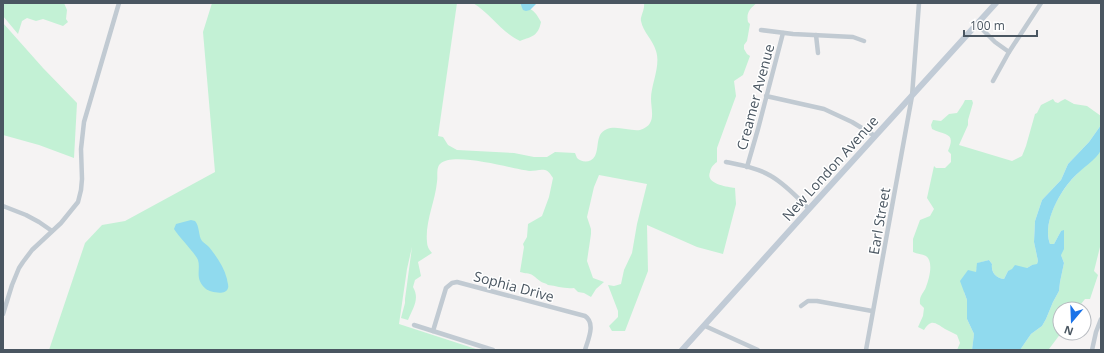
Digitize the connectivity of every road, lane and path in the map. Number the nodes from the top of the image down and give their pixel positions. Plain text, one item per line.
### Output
1 (118, 3) edge
2 (919, 3) edge
3 (996, 3) edge
4 (1041, 3) edge
5 (977, 24) junction
6 (761, 30) dead end
7 (783, 33) junction
8 (816, 35) junction
9 (864, 41) dead end
10 (1009, 52) junction
11 (818, 53) dead end
12 (993, 81) dead end
13 (766, 96) junction
14 (912, 96) junction
15 (875, 136) junction
16 (726, 162) dead end
17 (747, 167) junction
18 (3, 206) edge
19 (809, 209) junction
20 (52, 231) junction
21 (801, 306) dead end
22 (872, 311) junction
23 (3, 314) edge
24 (1101, 319) edge
25 (414, 325) dead end
26 (1100, 325) edge
27 (705, 326) junction
28 (433, 331) junction
29 (493, 350) edge
30 (585, 350) edge
31 (682, 350) edge
32 (758, 350) edge
33 (866, 350) edge
34 (1092, 350) edge

1 - 20 street
2 - 14 street, Earl Street
3 - 5 main road, New London Avenue
4 - 10 street
5 - 10 street
5 - 14 main road, New London Avenue
6 - 7 street
7 - 8 street
7 - 13 street, Creamer Avenue
8 - 9 street
8 - 11 street
10 - 12 street
13 - 15 street
13 - 17 street, Creamer Avenue
14 - 15 main road, New London Avenue
14 - 22 street, Earl Street
15 - 19 main road, New London Avenue
16 - 17 street
17 - 19 street
18 - 20 street
19 - 27 main road, New London Avenue
20 - 23 street
21 - 22 street
22 - 33 street, Earl Street
24 - 26 street
25 - 28 street
26 - 34 street
27 - 31 main road, New London Avenue
27 - 32 street
28 - 29 street
28 - 30 street, Sophia Drive

